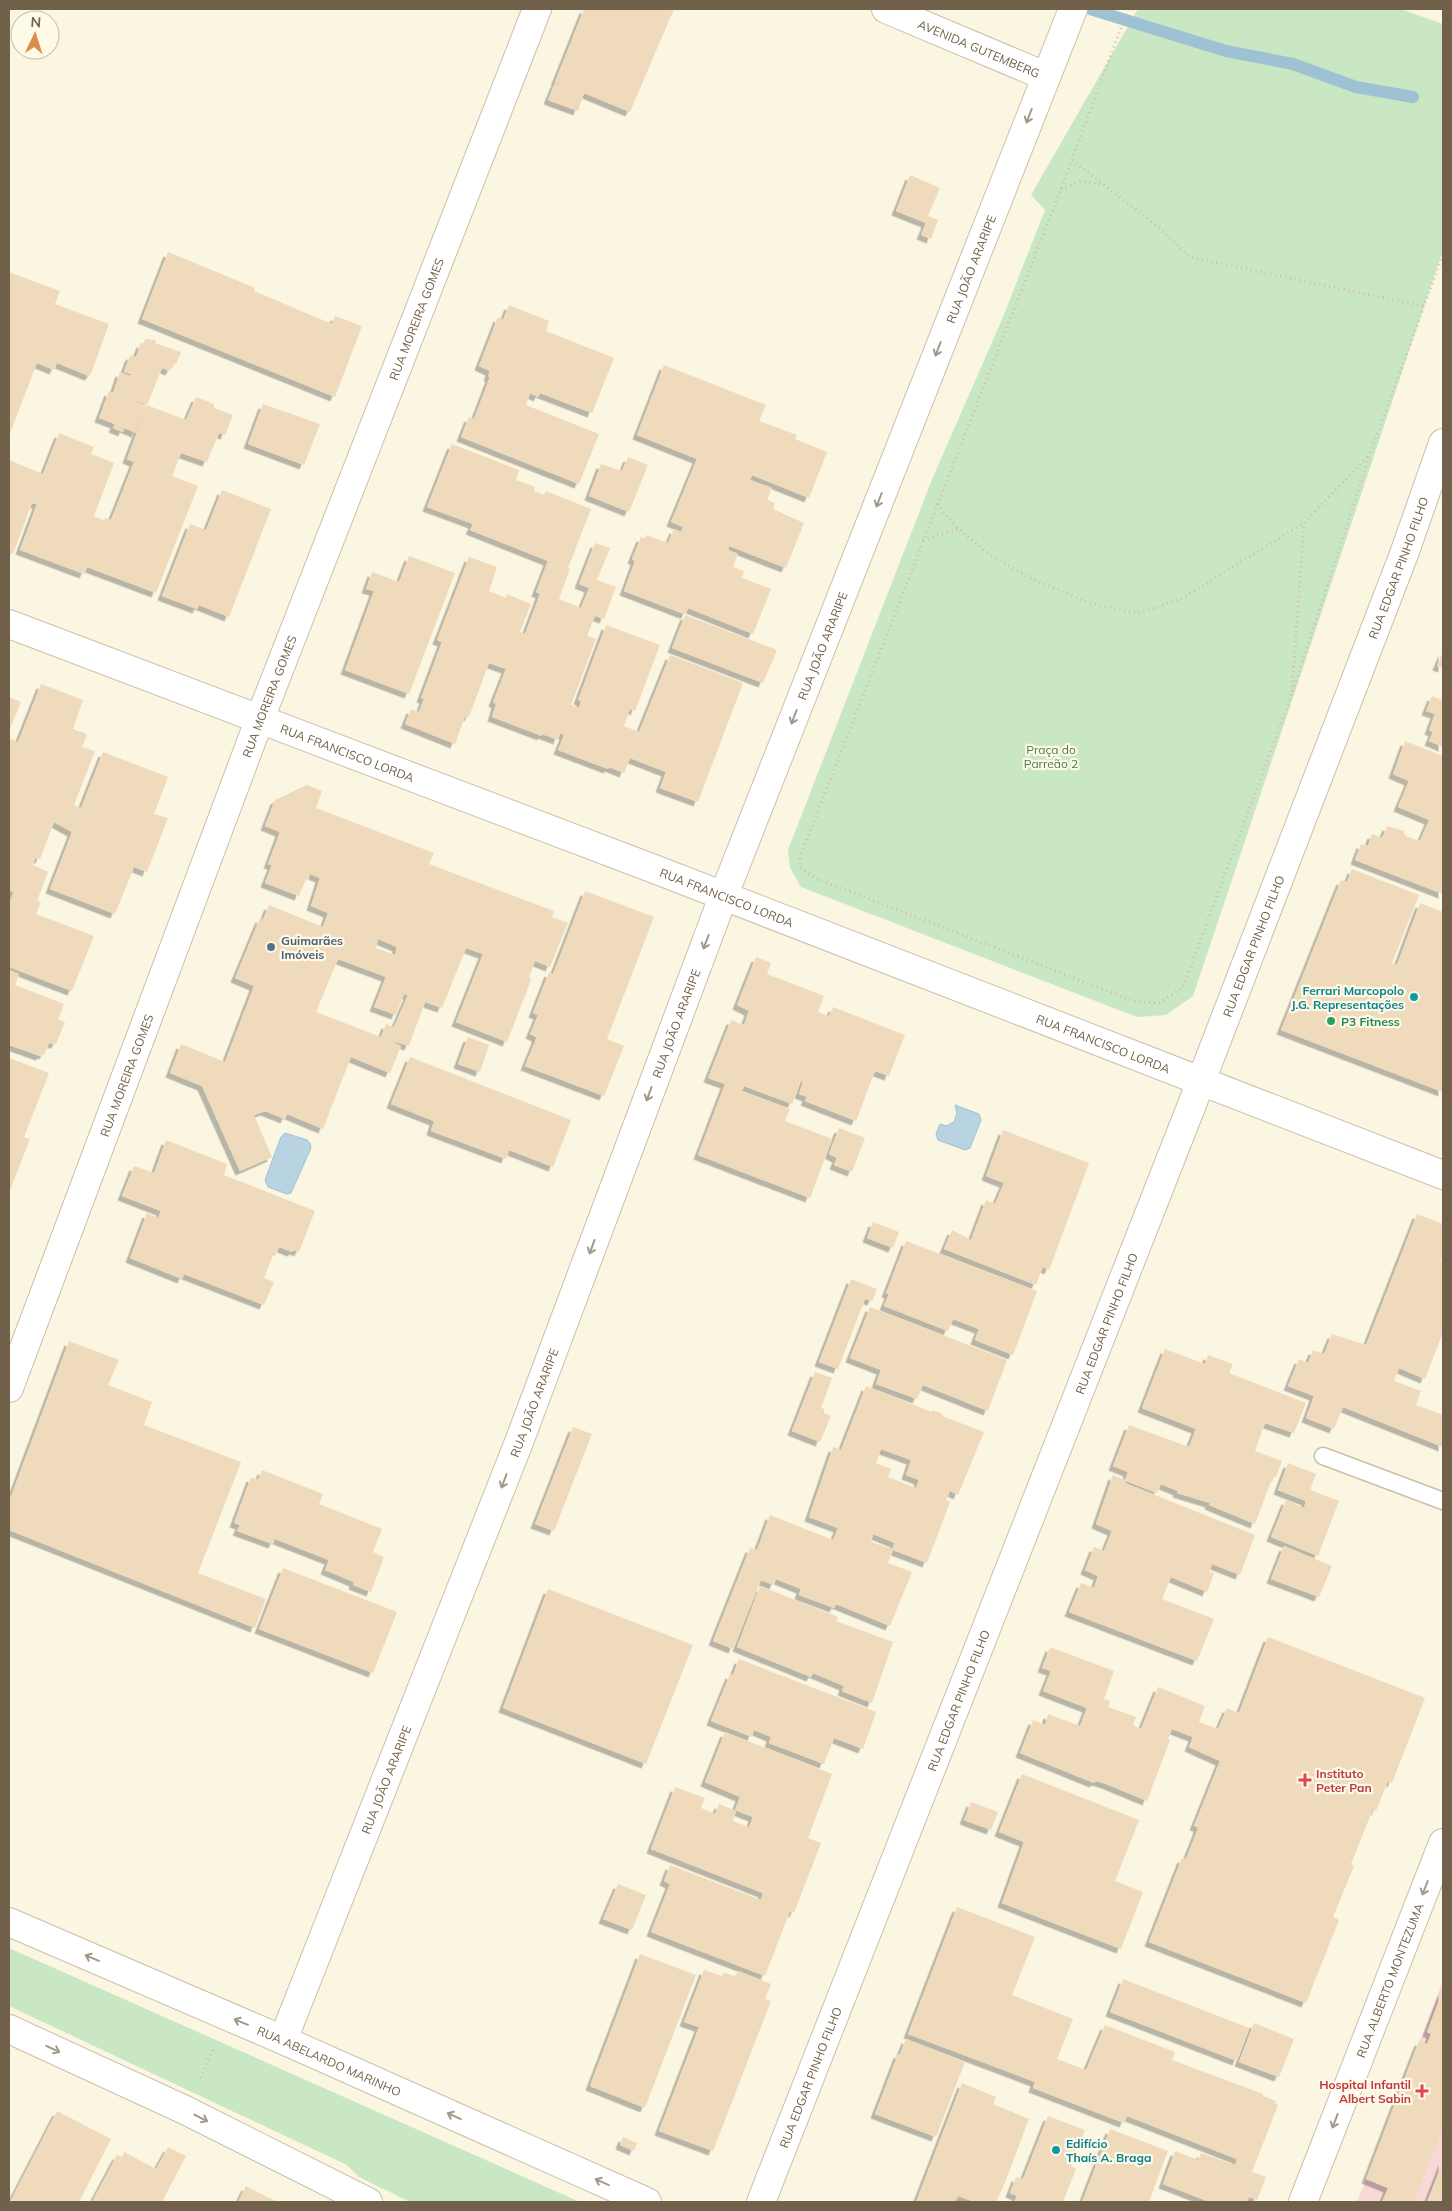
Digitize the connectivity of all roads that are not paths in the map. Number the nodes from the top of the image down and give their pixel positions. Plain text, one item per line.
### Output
1 (537, 9) edge
2 (886, 9) edge
3 (1073, 9) edge
4 (1045, 76) junction
5 (1443, 443) edge
6 (9, 624) edge
7 (259, 721) junction
8 (723, 897) junction
9 (1201, 1080) junction
10 (1443, 1174) edge
11 (9, 1388) edge
12 (1323, 1456) dead end
13 (1443, 1501) edge
14 (1443, 1842) edge
15 (9, 1922) edge
16 (9, 2029) edge
17 (283, 2040) junction
18 (368, 2202) edge
19 (647, 2202) edge
20 (761, 2202) edge
21 (1303, 2202) edge

1 - 7 street, RUA MOREIRA GOMES
2 - 4 street, AVENIDA GUTEMBERG
3 - 4 street, RUA JOÃO ARARIPE
4 -> 8 street, RUA JOÃO ARARIPE
5 - 9 street, RUA EDGAR PINHO FILHO
6 - 7 street, RUA FRANCISCO LORDA
7 - 8 street, RUA FRANCISCO LORDA
7 - 11 street, RUA MOREIRA GOMES
8 - 9 street, RUA FRANCISCO LORDA
8 -> 17 street, RUA JOÃO ARARIPE
9 - 10 street, RUA FRANCISCO LORDA
9 - 20 street, RUA EDGAR PINHO FILHO
12 - 13 lane
14 -> 21 street, RUA ALBERTO MONTEZUMA
17 -> 15 street, RUA ABELARDO MARINHO
16 -> 18 street
19 -> 17 street, RUA ABELARDO MARINHO

